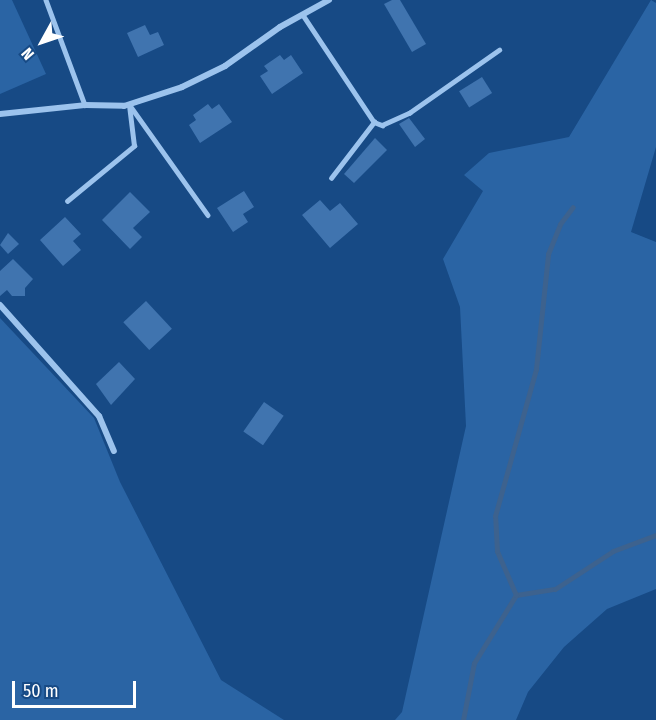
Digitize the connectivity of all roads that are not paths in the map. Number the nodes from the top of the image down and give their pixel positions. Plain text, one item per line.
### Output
1 (46, 0) edge
2 (330, 0) edge
3 (303, 15) junction
4 (499, 50) dead end
5 (85, 105) junction
6 (129, 105) junction
7 (0, 114) edge
8 (374, 122) junction
9 (331, 178) dead end
10 (67, 201) dead end
11 (208, 215) dead end
12 (0, 305) edge
13 (114, 451) dead end

1 - 5 lane
2 - 3 street
3 - 6 street
3 - 8 lane
4 - 8 lane
5 - 6 street
5 - 7 street
6 - 10 lane
6 - 11 lane
8 - 9 lane
12 - 13 street

